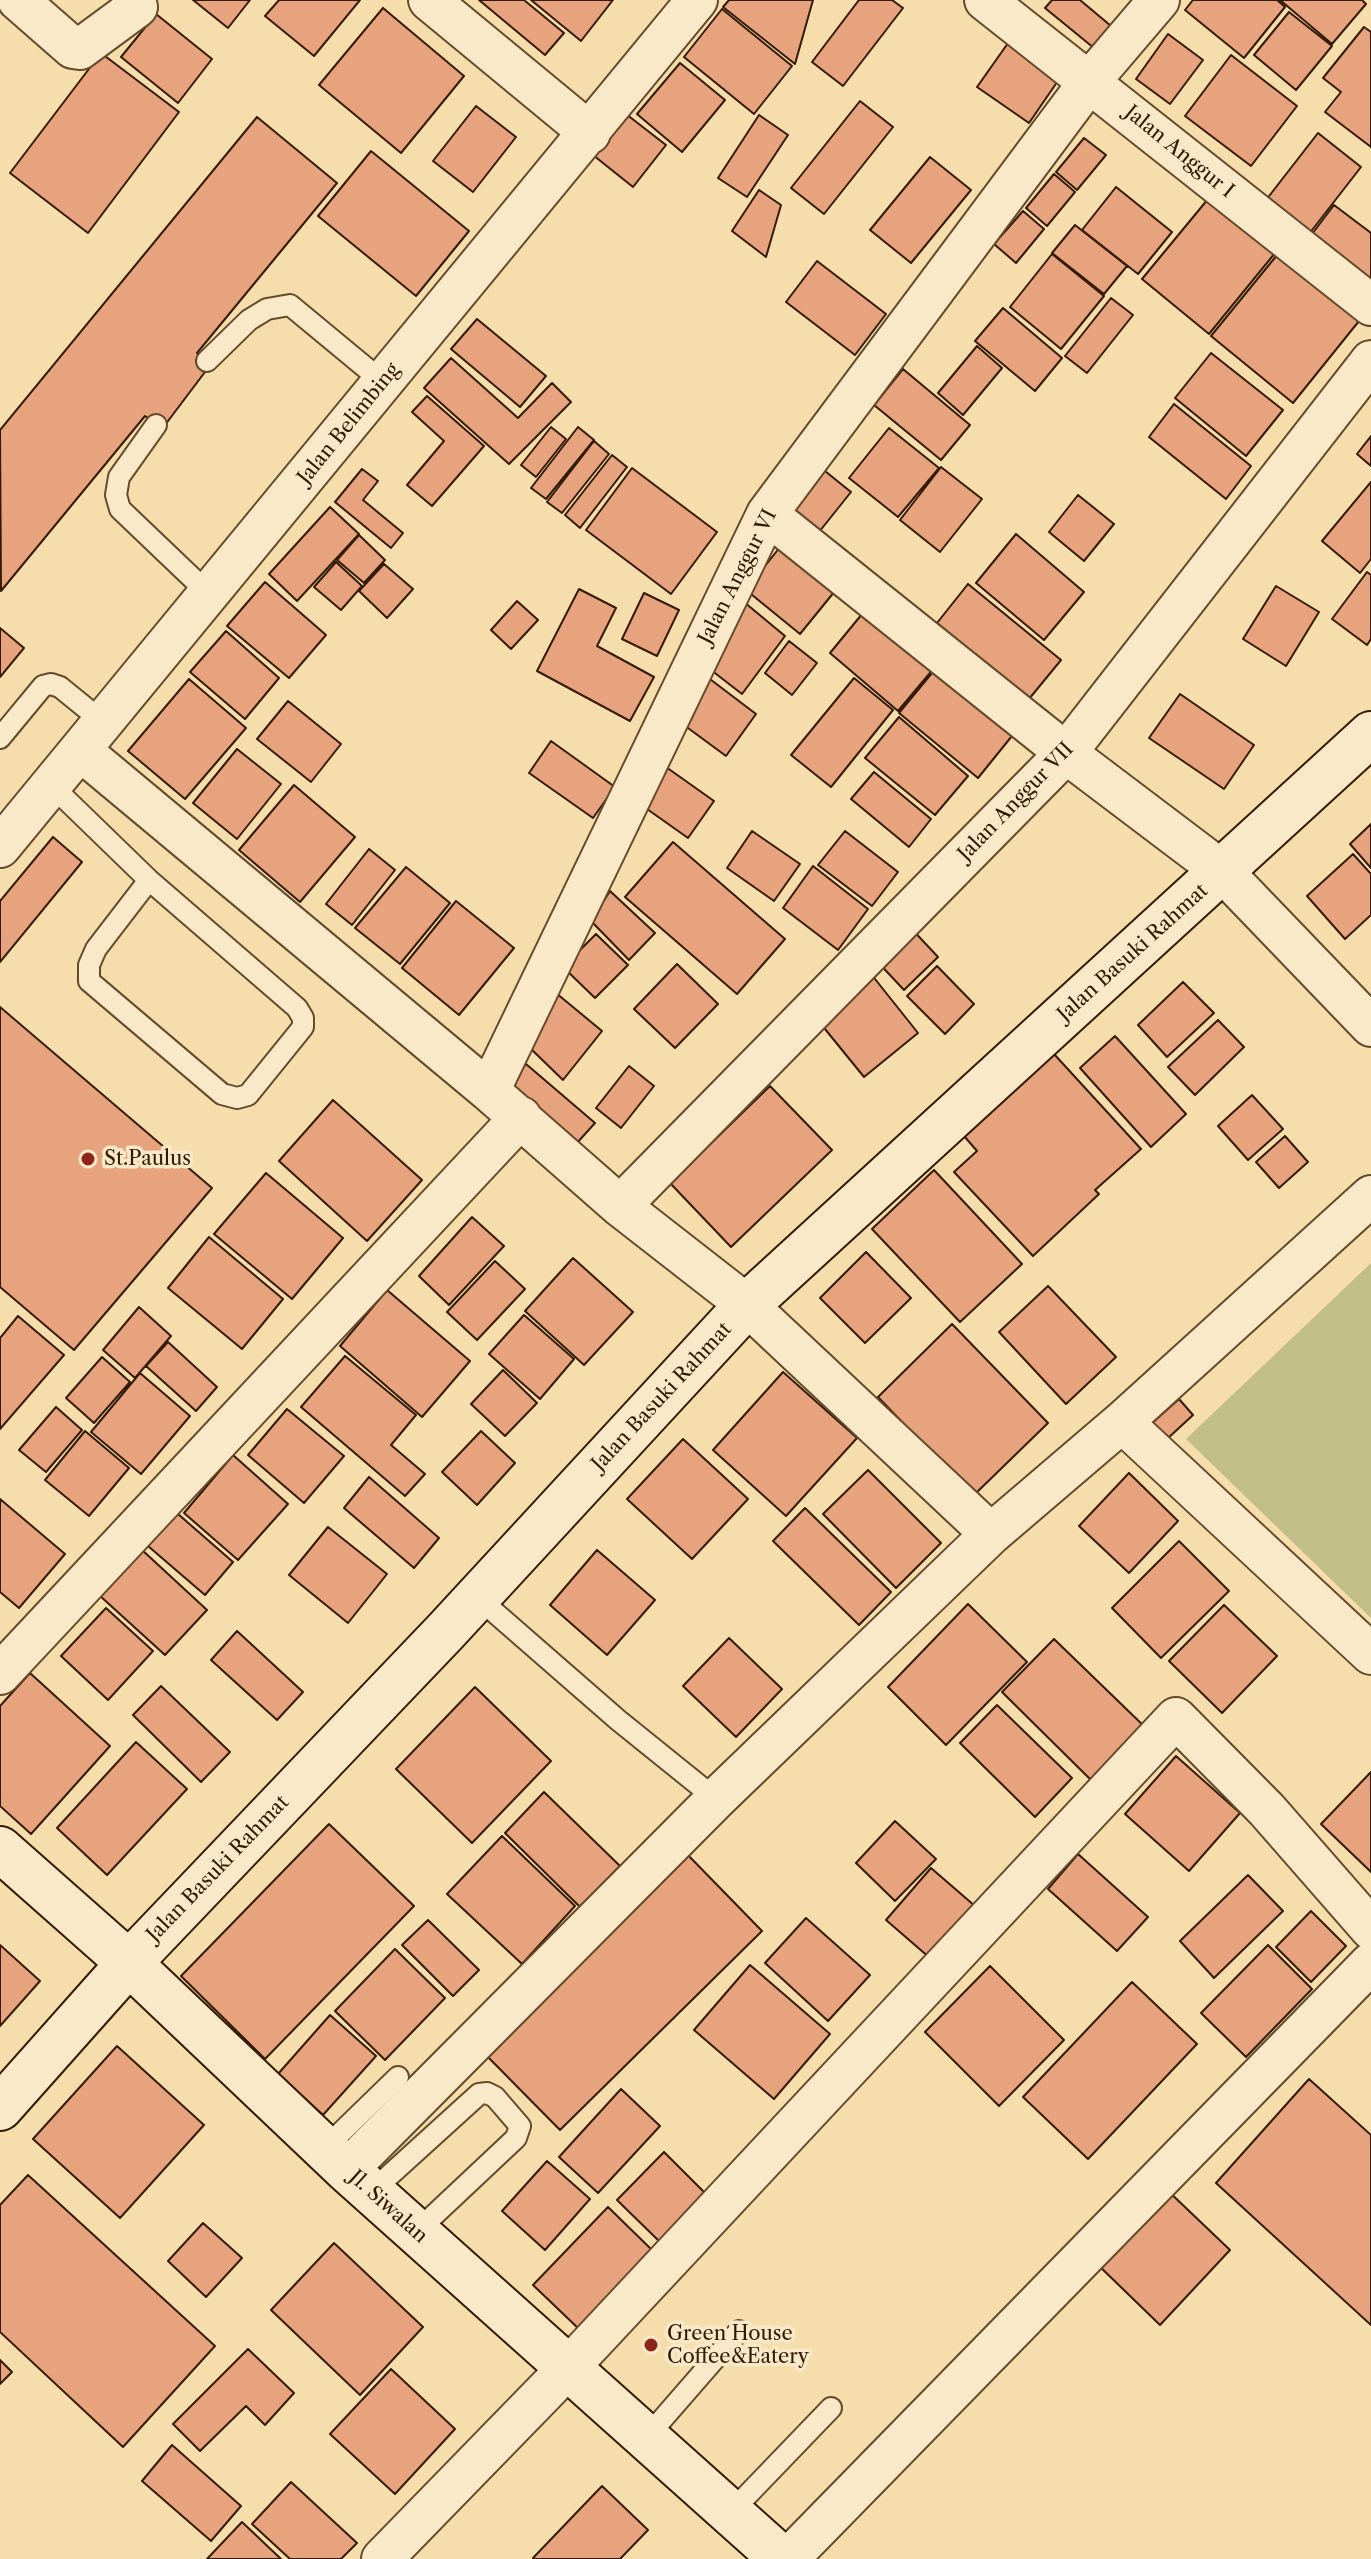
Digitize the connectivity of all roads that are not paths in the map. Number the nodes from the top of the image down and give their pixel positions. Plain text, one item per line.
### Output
1 (18, 0) edge
2 (429, 0) edge
3 (697, 0) edge
4 (985, 0) edge
5 (1159, 0) edge
6 (137, 7) dead end
7 (1090, 81) junction
8 (590, 133) junction
9 (1371, 305) edge
10 (207, 361) dead end
11 (1371, 361) edge
12 (383, 382) junction
13 (156, 425) dead end
14 (767, 514) junction
15 (209, 594) junction
16 (1371, 734) edge
17 (91, 736) junction
18 (0, 738) edge
19 (1066, 753) junction
20 (51, 785) junction
21 (0, 846) edge
22 (1222, 871) junction
23 (149, 880) junction
24 (1371, 1026) edge
25 (489, 1091) junction
26 (521, 1117) junction
27 (1371, 1196) edge
28 (620, 1206) junction
29 (747, 1305) junction
30 (1122, 1422) junction
31 (991, 1534) junction
32 (477, 1597) junction
33 (1371, 1654) edge
34 (0, 1674) edge
35 (716, 1799) junction
36 (0, 1849) edge
37 (1371, 1929) edge
38 (129, 1963) junction
39 (1371, 1963) edge
40 (398, 2077) dead end
41 (0, 2108) edge
42 (347, 2170) junction
43 (416, 2232) junction
44 (739, 2331) dead end
45 (567, 2369) junction
46 (831, 2408) dead end
47 (646, 2438) junction
48 (730, 2513) junction
49 (382, 2559) edge
50 (785, 2559) edge

1 - 6 street
2 - 8 street
3 - 8 street, Jalan Belimbing
4 - 7 street, Jalan Anggur I
5 - 7 street, Jalan Anggur VI
7 - 9 street, Jalan Anggur I
7 - 14 street, Jalan Anggur VI
8 - 12 street, Jalan Belimbing
10 - 12 lane
11 - 19 street, Jalan Anggur VII
12 - 15 street, Jalan Belimbing
13 - 15 lane
14 - 19 street
14 - 25 street, Jalan Anggur VI
15 - 17 street, Jalan Belimbing
16 - 22 street, Jalan Basuki Rahmat
17 - 18 lane
17 - 20 street, Jalan Belimbing
17 - 25 street
19 - 22 street
19 - 28 street, Jalan Anggur VII
20 - 21 street, Jalan Belimbing
20 - 23 lane
22 - 24 street
22 - 29 street, Jalan Basuki Rahmat
23 - 23 lane
25 - 26 street
26 - 28 street
26 - 34 street
27 - 30 street
28 - 29 street
29 - 31 street
29 - 32 street, Jalan Basuki Rahmat
30 - 31 street
30 - 33 street
31 - 35 street
32 - 35 lane
32 - 38 street, Jalan Basuki Rahmat
35 - 42 street
36 - 38 street, Jl. Siwalan
37 - 45 street
38 - 41 street, Jalan Basuki Rahmat
38 - 42 street, Jl. Siwalan
39 - 50 street
40 - 42 lane
42 - 43 street, Jl. Siwalan
42 - 43 lane
43 - 45 street, Jl. Siwalan
44 - 47 lane
45 - 47 street, Jl. Siwalan
45 - 49 street
46 - 48 lane
47 - 48 street, Jl. Siwalan
48 - 50 street, Jl. Siwalan

